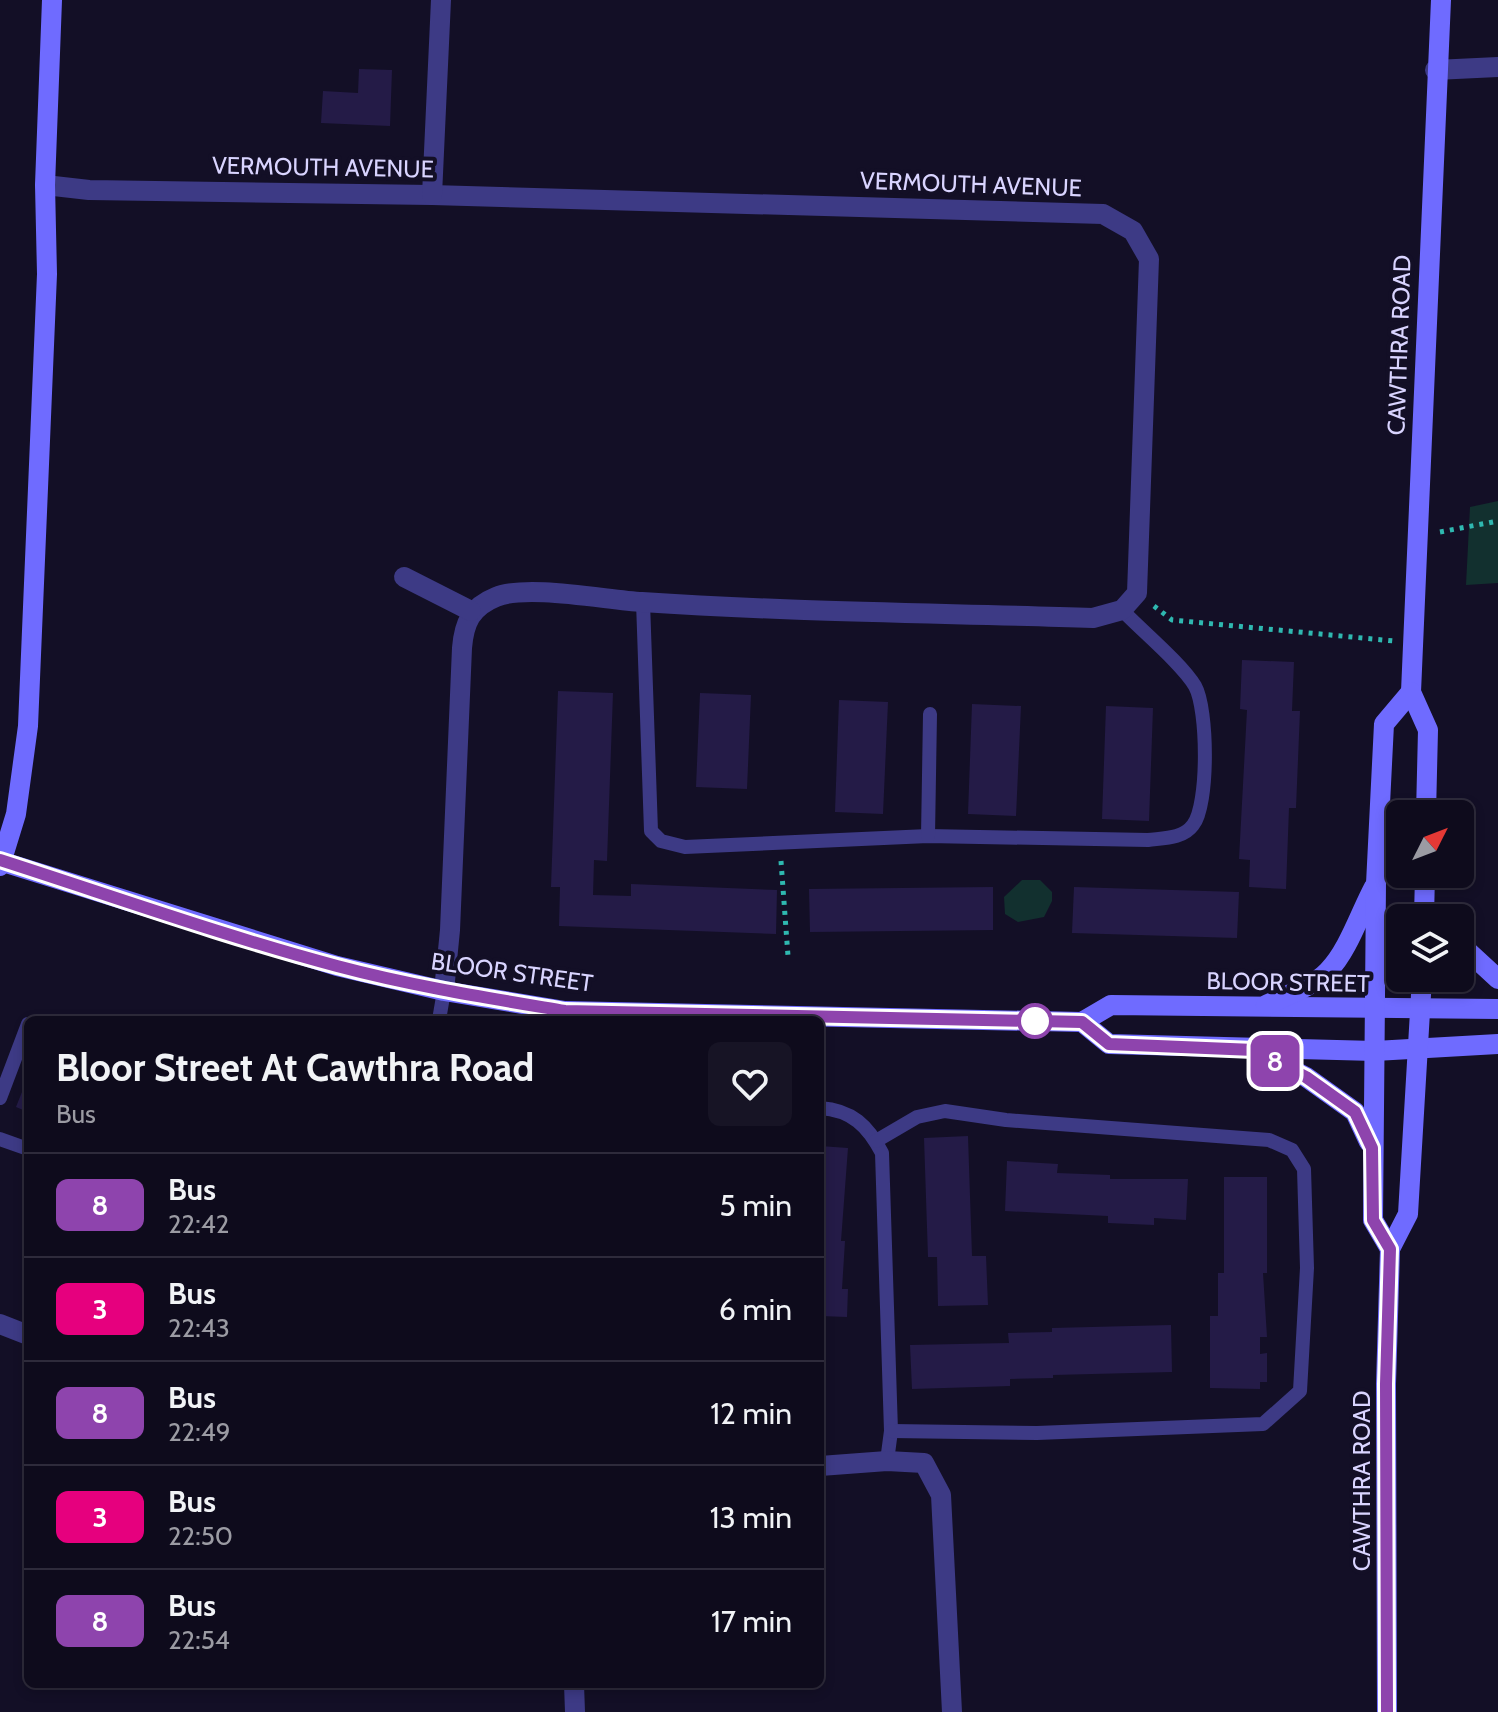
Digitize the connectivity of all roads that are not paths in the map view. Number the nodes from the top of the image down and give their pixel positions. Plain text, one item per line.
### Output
1 (52, 0) edge
2 (441, 0) edge
3 (1441, 0) edge
4 (1498, 67) edge
5 (1435, 70) junction
6 (45, 185) junction
7 (432, 195) junction
8 (404, 577) dead end
9 (643, 602) junction
10 (1122, 610) junction
11 (471, 611) junction
12 (1411, 692) junction
13 (930, 714) dead end
14 (1426, 800) edge
15 (928, 836) junction
16 (1, 862) edge
17 (1376, 884) junction
18 (1424, 888) edge
19 (1424, 896) junction
20 (1424, 904) edge
21 (1430, 904) edge
22 (1474, 957) edge
23 (1498, 979) edge
24 (444, 991) junction
25 (1422, 992) edge
26 (1260, 1008) junction
27 (1376, 1009) junction
28 (1421, 1009) junction
29 (1498, 1009) edge
30 (440, 1016) edge
31 (800, 1016) edge
32 (824, 1017) edge
33 (1082, 1022) junction
34 (24, 1036) edge
35 (1498, 1044) edge
36 (1254, 1050) junction
37 (1418, 1050) junction
38 (1375, 1051) junction
39 (0, 1098) edge
40 (824, 1108) edge
41 (0, 1139) edge
42 (876, 1141) junction
43 (24, 1148) edge
44 (1372, 1148) junction
45 (1390, 1249) junction
46 (0, 1324) edge
47 (24, 1333) edge
48 (891, 1431) junction
49 (887, 1461) junction
50 (824, 1466) edge
51 (574, 1688) edge
52 (575, 1712) edge
53 (952, 1712) edge
54 (1387, 1712) edge

1 - 6 street
2 - 7 street
3 - 5 street, CAWTHRA ROAD
4 - 5 street
5 - 12 street, CAWTHRA ROAD
6 - 7 street, VERMOUTH AVENUE
6 - 16 street
7 - 10 street, VERMOUTH AVENUE
8 - 11 street
9 - 10 street
9 - 11 street
9 - 15 lane
10 - 15 lane
11 - 24 street
12 - 14 street, CAWTHRA ROAD
12 - 17 street, CAWTHRA ROAD
13 - 15 lane
16 - 24 street, BLOOR STREET
17 - 26 street
17 - 27 street, CAWTHRA ROAD
18 - 19 street
19 - 20 street
19 - 21 street
22 - 23 street
24 - 30 lane
24 - 31 street, BLOOR STREET
25 - 28 street, CAWTHRA ROAD
26 - 27 street, BLOOR STREET
26 - 33 street, BLOOR STREET
27 - 28 street, BLOOR STREET
27 - 38 street, CAWTHRA ROAD
28 - 29 street, BLOOR STREET
28 - 37 street, CAWTHRA ROAD
32 - 33 street, BLOOR STREET
33 - 36 street
34 - 39 lane
35 - 37 street
36 - 38 street
36 - 44 street
37 - 38 street
37 - 45 street, CAWTHRA ROAD
38 - 44 street, CAWTHRA ROAD
40 - 42 lane
41 - 43 lane
42 - 48 lane
42 - 48 lane
44 - 45 street, CAWTHRA ROAD
45 - 54 street, CAWTHRA ROAD
46 - 47 street
48 - 49 lane
49 - 50 street
49 - 53 street
51 - 52 street

